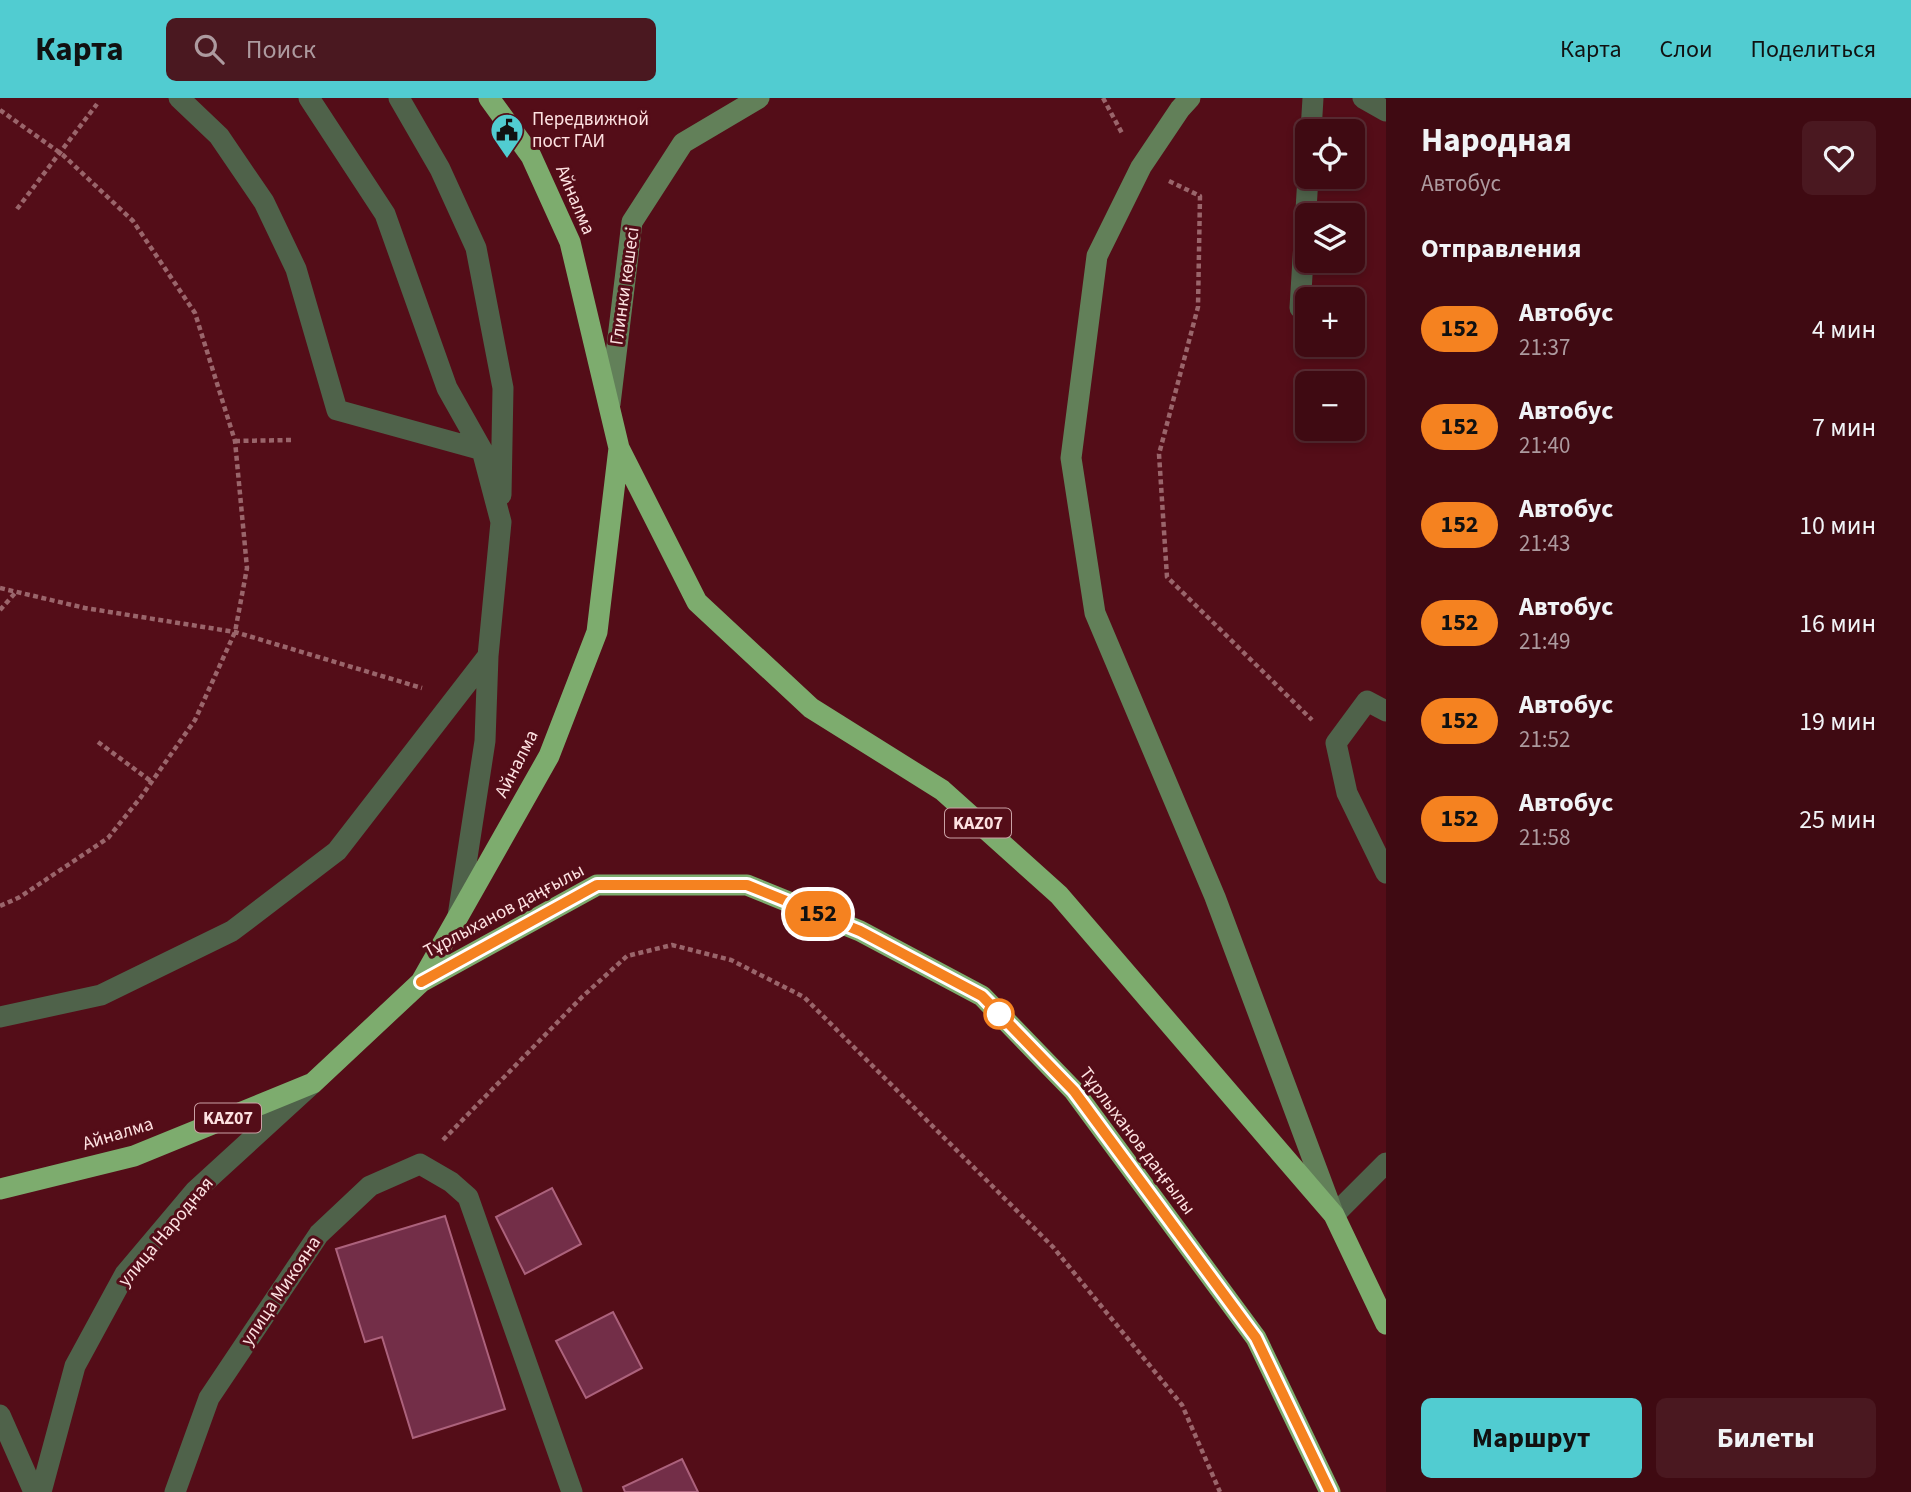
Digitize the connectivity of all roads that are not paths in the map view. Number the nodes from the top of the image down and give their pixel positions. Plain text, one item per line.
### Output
1 (179, 98) edge
2 (309, 98) edge
3 (399, 98) edge
4 (489, 98) edge
5 (759, 98) edge
6 (1190, 98) edge
7 (1313, 98) edge
8 (1363, 98) edge
9 (1386, 111) edge
10 (1312, 119) edge
11 (1307, 189) edge
12 (1301, 287) edge
13 (610, 404) junction
14 (619, 448) junction
15 (482, 450) junction
16 (500, 522) junction
17 (488, 656) junction
18 (1386, 711) edge
19 (1386, 873) edge
20 (458, 916) junction
21 (421, 982) junction
22 (0, 1017) edge
23 (313, 1083) junction
24 (1386, 1163) edge
25 (0, 1189) edge
26 (1334, 1215) junction
27 (1386, 1324) edge
28 (0, 1415) edge
29 (34, 1492) edge
30 (41, 1492) edge
31 (175, 1492) edge
32 (572, 1492) edge
33 (1330, 1492) edge

1 - 15 street
2 - 15 street
3 - 16 street
4 - 13 highway, Айналма / KAZ07
5 - 13 main road, Глинки көшесі
6 - 26 main road
7 - 10 street
8 - 9 street
11 - 12 street
13 - 14 highway, Айналма / KAZ07
14 - 20 highway, Айналма / KAZ07
14 - 26 highway, KAZ07
15 - 16 street
16 - 17 street
17 - 20 street
17 - 22 street
18 - 19 street
20 - 21 highway, Айналма / KAZ07
21 - 23 highway, Айналма / KAZ07
21 - 33 highway, Тұрлыханов даңғылы / KAZ07
23 - 25 highway, Айналма / KAZ07
23 - 30 street, улица Народная
24 - 26 street
26 - 27 highway, KAZ07
28 - 29 street
31 - 32 street, улица Микояна

